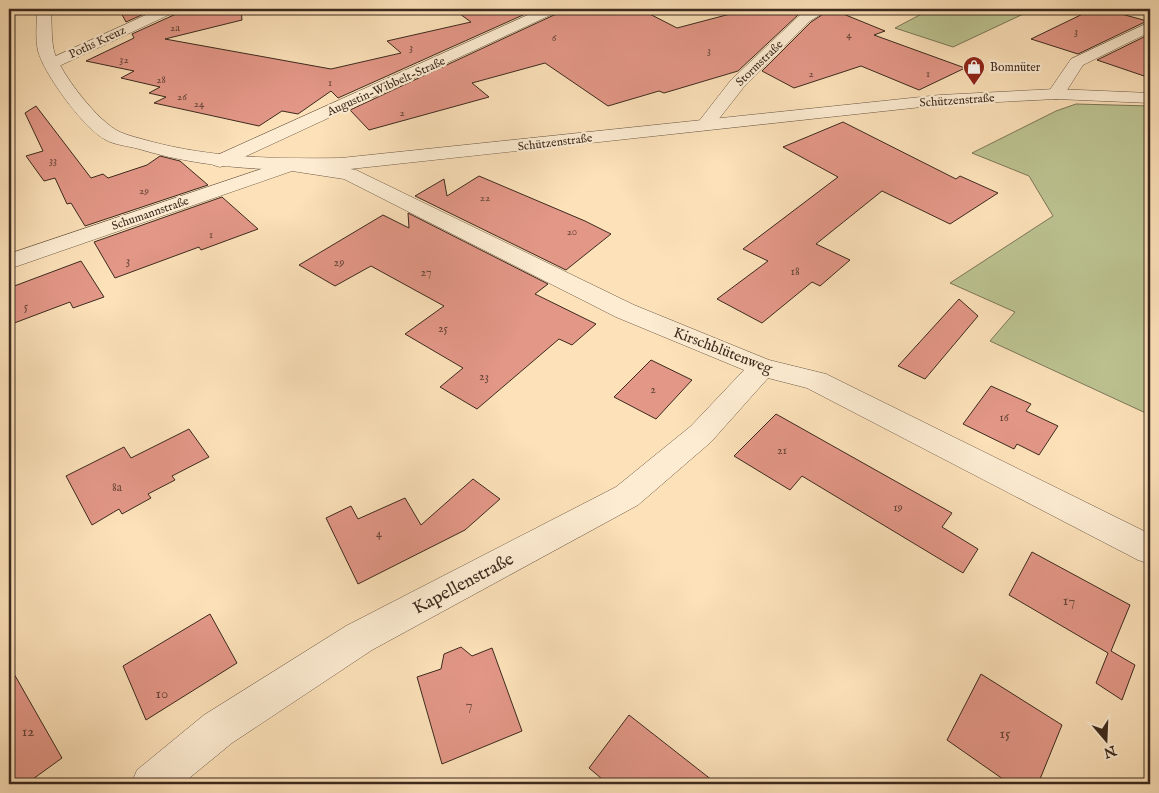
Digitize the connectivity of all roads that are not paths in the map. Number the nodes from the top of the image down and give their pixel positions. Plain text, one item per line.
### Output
1 (44, 9) edge
2 (170, 9) edge
3 (552, 9) edge
4 (822, 9) edge
5 (1150, 26) edge
6 (51, 64) junction
7 (1056, 94) junction
8 (1150, 98) edge
9 (705, 125) junction
10 (220, 161) junction
11 (291, 165) junction
12 (9, 262) edge
13 (762, 367) junction
14 (1150, 550) edge
15 (151, 784) edge

1 - 6 street, Schützenstraße
2 - 6 street, Poths Kreuz
3 - 10 street, Augustin-Wibbelt-Straße
4 - 9 street, Stormstraße
5 - 7 street
6 - 10 street, Schützenstraße
7 - 8 street, Schützenstraße
7 - 9 street, Schützenstraße
9 - 11 street, Schützenstraße
10 - 11 street, Schützenstraße
11 - 12 street, Schumannstraße
11 - 13 street, Kirschblütenweg
13 - 14 street, Kirschblütenweg
13 - 15 street, Kapellenstraße

